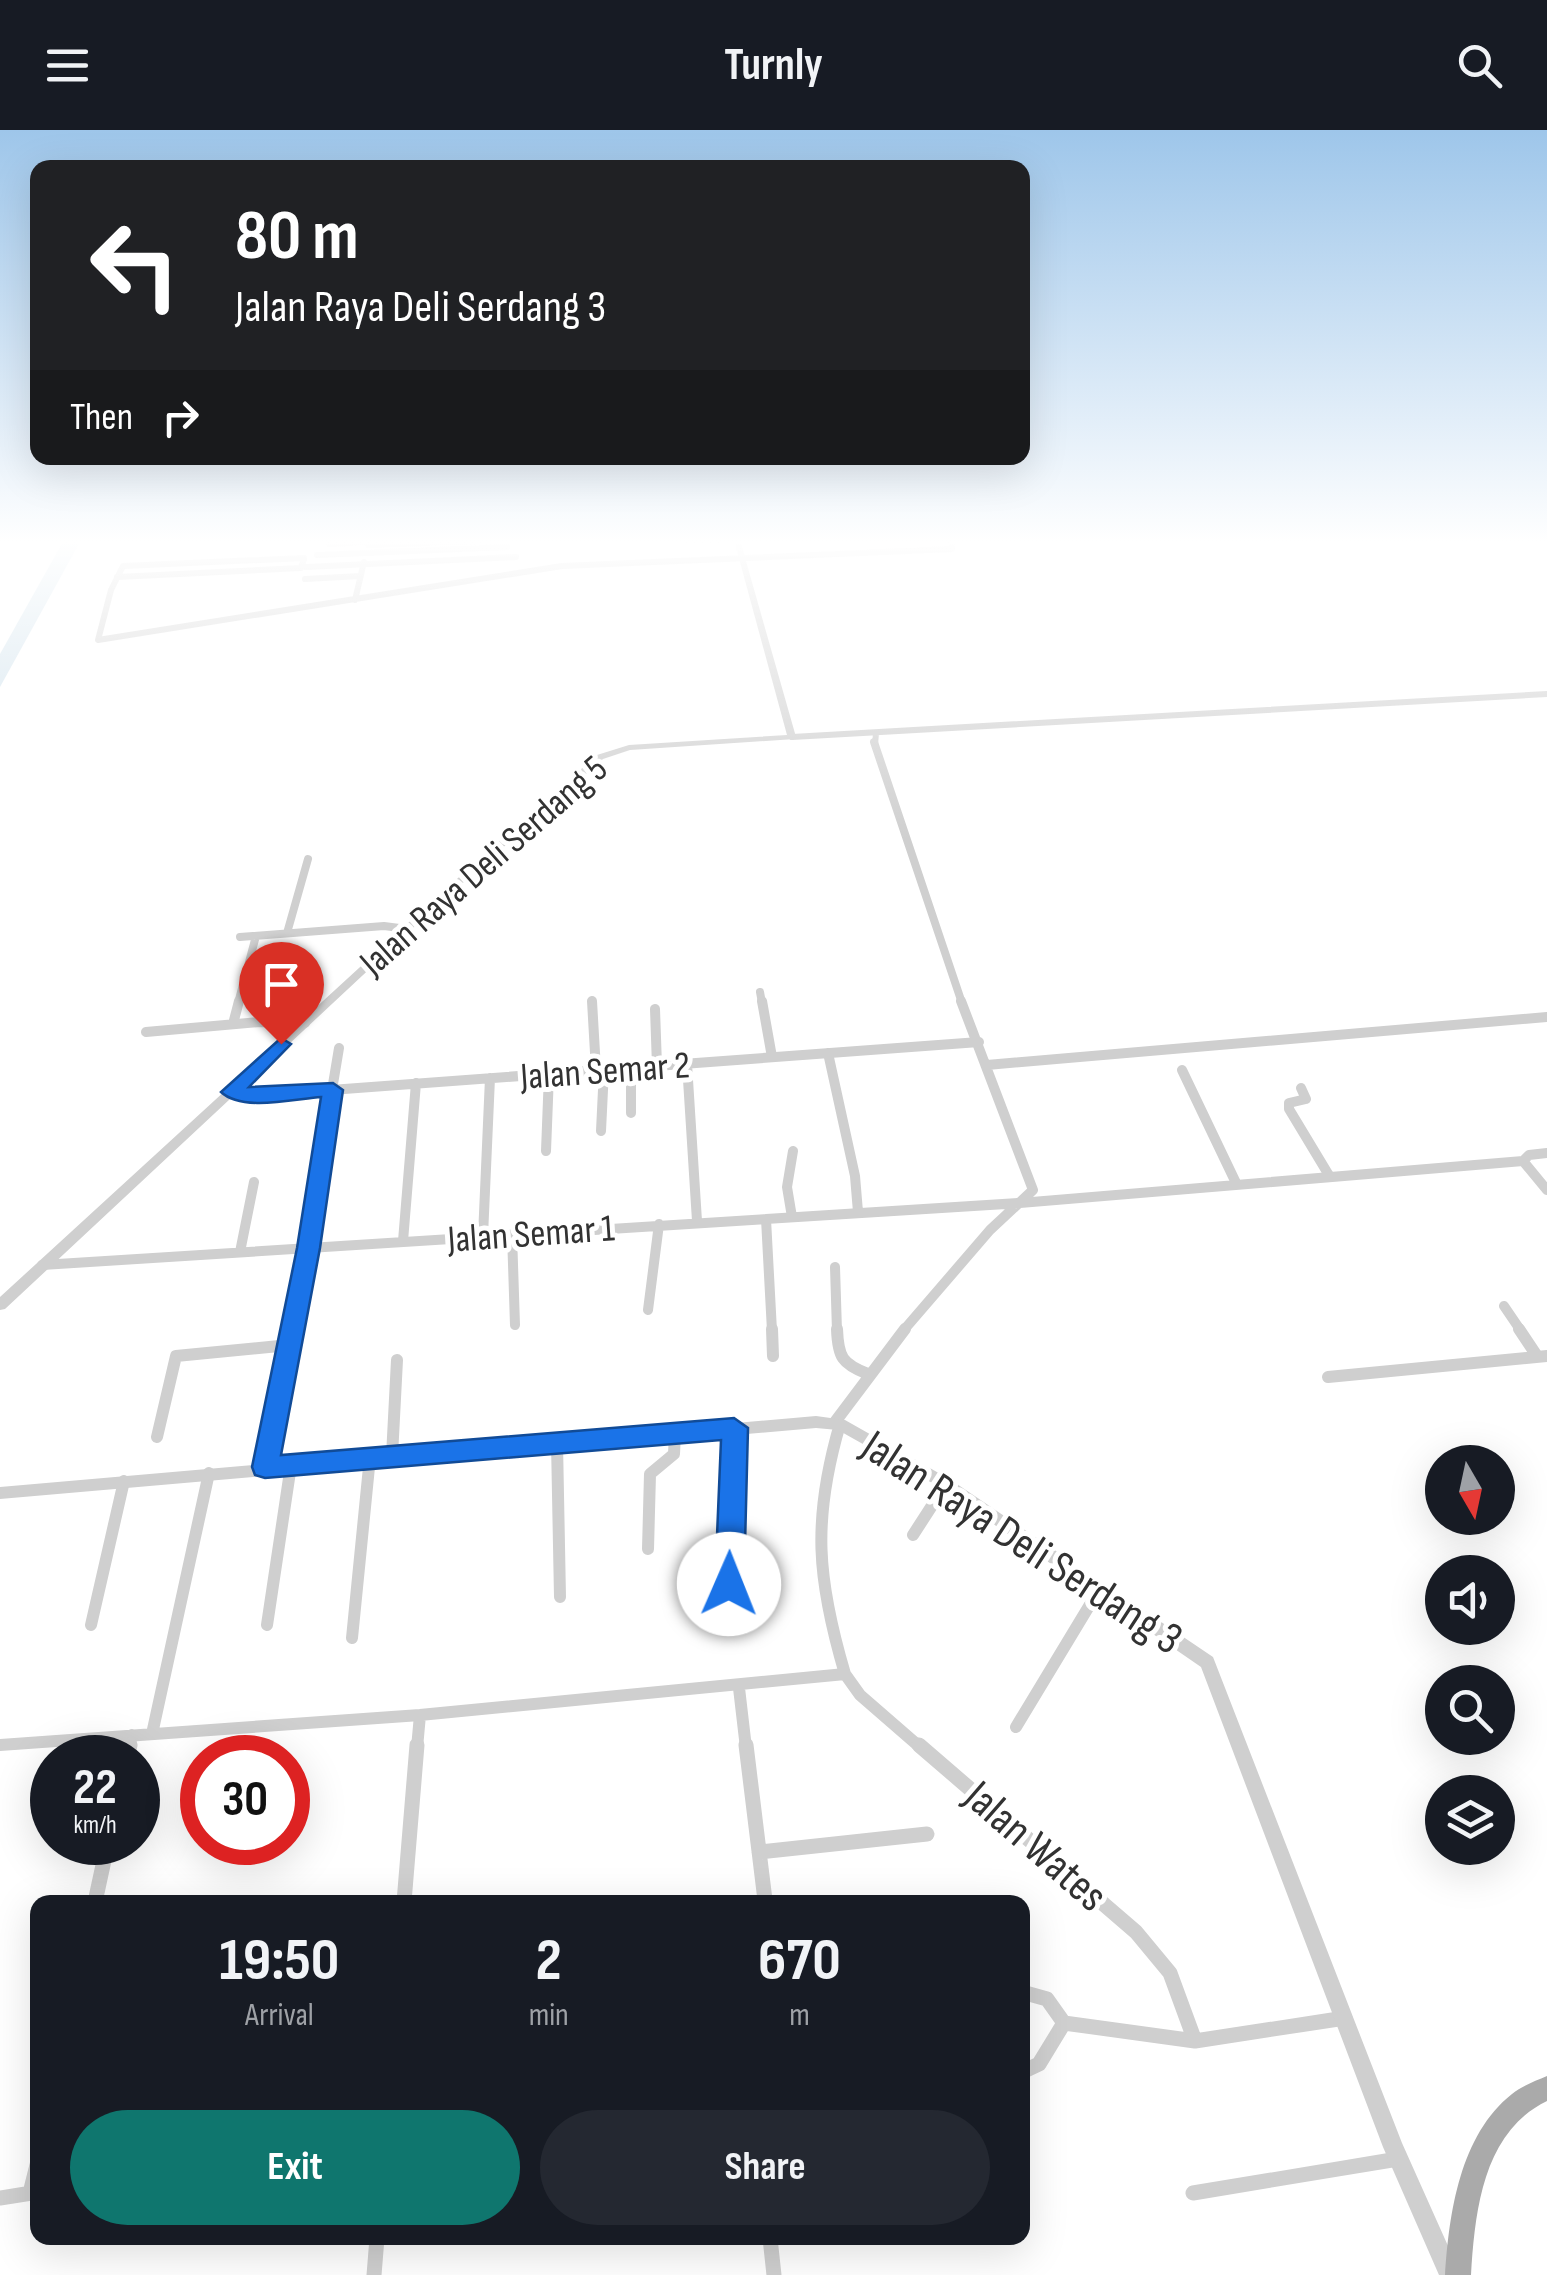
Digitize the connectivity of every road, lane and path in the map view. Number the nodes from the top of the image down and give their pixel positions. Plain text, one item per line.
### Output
1 (764, 640) edge
2 (1547, 694) edge
3 (876, 732) junction
4 (792, 737) junction
5 (308, 859) dead end
6 (407, 929) junction
7 (287, 933) junction
8 (256, 936) junction
9 (240, 937) dead end
10 (760, 992) dead end
11 (592, 1000) dead end
12 (655, 1009) dead end
13 (1547, 1017) edge
14 (305, 1023) junction
15 (233, 1024) junction
16 (146, 1032) dead end
17 (979, 1042) junction
18 (339, 1048) dead end
19 (828, 1054) junction
20 (772, 1058) junction
21 (687, 1064) junction
22 (987, 1065) junction
23 (656, 1066) junction
24 (631, 1068) junction
25 (600, 1070) junction
26 (1182, 1070) dead end
27 (549, 1074) junction
28 (490, 1078) junction
29 (416, 1084) junction
30 (1301, 1088) dead end
31 (333, 1090) junction
32 (232, 1092) junction
33 (630, 1113) dead end
34 (601, 1131) dead end
35 (546, 1151) dead end
36 (794, 1151) dead end
37 (1547, 1153) edge
38 (1523, 1161) junction
39 (1330, 1177) junction
40 (254, 1182) dead end
41 (1236, 1185) junction
42 (1547, 1190) edge
43 (1008, 1203) junction
44 (858, 1212) junction
45 (792, 1217) junction
46 (766, 1218) junction
47 (696, 1222) junction
48 (658, 1224) junction
49 (512, 1234) junction
50 (484, 1236) junction
51 (403, 1242) junction
52 (309, 1248) junction
53 (240, 1252) junction
54 (47, 1266) junction
55 (835, 1267) dead end
56 (0, 1305) edge
57 (1504, 1306) dead end
58 (648, 1310) dead end
59 (515, 1325) dead end
60 (290, 1345) junction
61 (772, 1356) dead end
62 (1542, 1356) edge
63 (397, 1360) dead end
64 (868, 1374) junction
65 (1328, 1377) dead end
66 (838, 1423) junction
67 (734, 1428) junction
68 (675, 1433) junction
69 (157, 1436) dead end
70 (557, 1443) junction
71 (392, 1456) junction
72 (370, 1458) junction
73 (292, 1465) junction
74 (265, 1467) junction
75 (209, 1473) junction
76 (124, 1481) junction
77 (946, 1484) junction
78 (0, 1493) edge
79 (913, 1534) dead end
80 (648, 1550) dead end
81 (729, 1584) dead end
82 (1100, 1588) junction
83 (560, 1597) dead end
84 (91, 1625) dead end
85 (266, 1625) dead end
86 (352, 1638) dead end
87 (845, 1674) junction
88 (739, 1688) junction
89 (420, 1715) junction
90 (1016, 1727) dead end
91 (152, 1734) junction
92 (132, 1735) edge
93 (30, 1743) edge
94 (0, 1745) edge
95 (927, 1834) dead end
96 (760, 1852) junction
97 (103, 1865) edge
98 (97, 1895) edge
99 (405, 1895) edge
100 (764, 1895) edge
101 (1030, 1994) edge
102 (1345, 2018) junction
103 (1064, 2023) junction
104 (1195, 2041) junction
105 (1030, 2067) edge
106 (1547, 2088) edge
107 (1398, 2159) junction
108 (30, 2193) edge
109 (1193, 2193) dead end
110 (0, 2198) edge
111 (376, 2245) edge
112 (771, 2245) edge
113 (374, 2275) edge
114 (774, 2275) edge
115 (1450, 2275) edge
116 (1458, 2275) edge

1 - 4 street
2 - 3 street
3 - 4 street
3 - 17 street
4 - 6 street, Jalan Raya Deli Serdang 5
5 - 7 street
6 - 7 street
6 - 14 street, Jalan Raya Deli Serdang 5
7 - 8 street
8 - 9 street
8 - 15 street
10 - 20 street
11 - 25 street
12 - 23 street
13 - 22 street
14 - 15 street
14 - 32 street, Jalan Raya Deli Serdang 5
15 - 16 street
17 - 19 street, Jalan Semar 2
17 - 22 street
18 - 31 street
19 - 20 street, Jalan Semar 2
19 - 44 street
20 - 21 street, Jalan Semar 2
21 - 23 street, Jalan Semar 2
21 - 47 street
22 - 43 street
23 - 24 street, Jalan Semar 2
24 - 25 street, Jalan Semar 2
24 - 33 street
25 - 27 street, Jalan Semar 2
25 - 34 street
26 - 41 street
27 - 28 street, Jalan Semar 2
27 - 35 street
28 - 29 street, Jalan Semar 2
28 - 50 street
29 - 31 street, Jalan Semar 2
29 - 51 street
30 - 39 street
31 - 32 street, Jalan Semar 2
31 - 52 street
32 - 54 street, Jalan Raya Deli Serdang 5
36 - 45 street
37 - 38 street, Jalan Semar 1
38 - 39 street, Jalan Semar 1
38 - 42 street
39 - 41 street, Jalan Semar 1
40 - 53 street
41 - 43 street, Jalan Semar 1
43 - 44 street, Jalan Semar 1
43 - 64 street
44 - 45 street, Jalan Semar 1
45 - 46 street, Jalan Semar 1
46 - 47 street, Jalan Semar 1
46 - 61 street
47 - 48 street, Jalan Semar 1
48 - 49 street, Jalan Semar 1
48 - 58 street
49 - 50 street, Jalan Semar 1
49 - 59 street
50 - 51 street, Jalan Semar 1
51 - 52 street, Jalan Semar 1
52 - 53 street, Jalan Semar 1
52 - 60 street
53 - 54 street, Jalan Semar 1
54 - 56 street, Jalan Raya Deli Serdang 5
55 - 64 street
57 - 62 street
60 - 69 street
60 - 74 street
62 - 65 street
63 - 71 street
64 - 66 street
66 - 67 street, Jalan Raya Deli Serdang 3
66 - 77 street, Jalan Raya Deli Serdang 3
66 - 87 street
67 - 68 street, Jalan Raya Deli Serdang 3
67 - 81 street
68 - 70 street, Jalan Raya Deli Serdang 3
68 - 80 street
70 - 71 street, Jalan Raya Deli Serdang 3
70 - 83 street
71 - 72 street, Jalan Raya Deli Serdang 3
72 - 73 street, Jalan Raya Deli Serdang 3
72 - 86 street
73 - 74 street, Jalan Raya Deli Serdang 3
73 - 85 street
74 - 75 street, Jalan Raya Deli Serdang 3
75 - 76 street, Jalan Raya Deli Serdang 3
75 - 91 street
76 - 78 street, Jalan Raya Deli Serdang 3
76 - 84 street
77 - 79 street
77 - 82 street, Jalan Raya Deli Serdang 3
82 - 90 street
82 - 102 street, Jalan Raya Deli Serdang 3
87 - 88 street
87 - 104 street, Jalan Wates
88 - 89 street
88 - 96 street
89 - 91 street
89 - 99 street
91 - 92 street
93 - 94 street
95 - 96 street
96 - 100 street
97 - 98 street
101 - 103 street
102 - 104 street
102 - 107 street, Jalan Raya Deli Serdang 3
103 - 104 street
103 - 105 street
106 - 116 main road
107 - 109 street
107 - 115 street, Jalan Raya Deli Serdang 3
108 - 110 street
111 - 113 street
112 - 114 street

